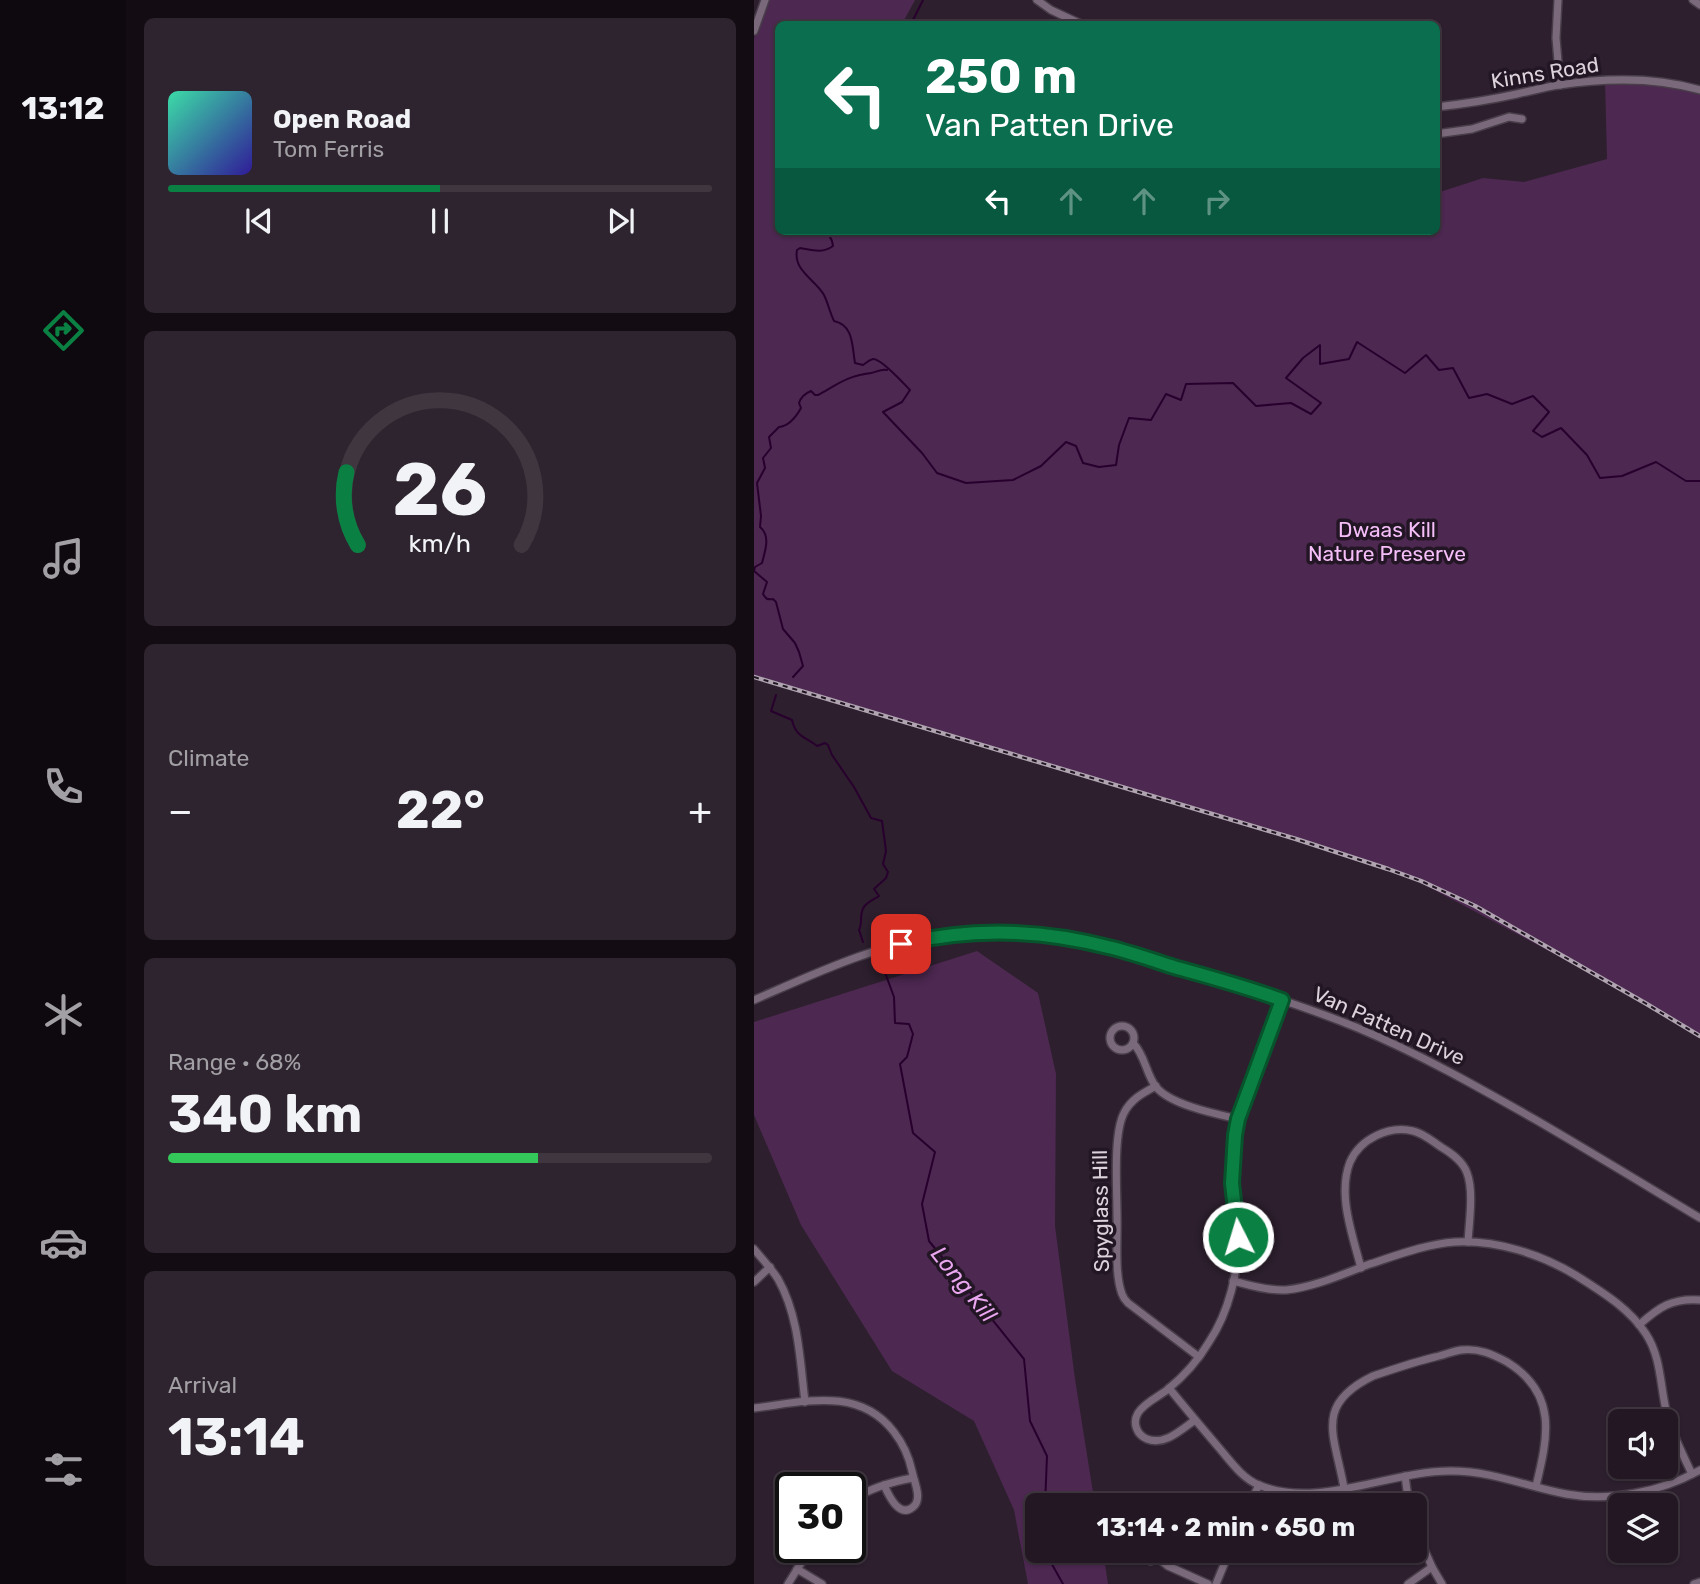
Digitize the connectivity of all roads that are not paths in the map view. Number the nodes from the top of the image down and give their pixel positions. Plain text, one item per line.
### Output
1 (765, 0) edge
2 (1036, 0) edge
3 (1558, 0) edge
4 (1693, 0) edge
5 (1700, 5) edge
6 (1075, 21) edge
7 (754, 31) edge
8 (1560, 85) junction
9 (1700, 90) edge
10 (1440, 107) edge
11 (1522, 119) dead end
12 (1440, 133) edge
13 (754, 1000) edge
14 (1282, 1000) junction
15 (1133, 1043) dead end
16 (1156, 1086) junction
17 (1238, 1119) junction
18 (1700, 1218) edge
19 (1468, 1242) junction
20 (754, 1249) edge
21 (770, 1267) junction
22 (1361, 1268) junction
23 (1233, 1281) junction
24 (754, 1282) edge
25 (1700, 1300) edge
26 (1640, 1325) junction
27 (1199, 1357) junction
28 (1169, 1388) junction
29 (805, 1402) junction
30 (754, 1408) edge
31 (1195, 1420) junction
32 (1696, 1472) edge
33 (1405, 1476) junction
34 (913, 1478) junction
35 (884, 1485) junction
36 (1259, 1485) junction
37 (1536, 1486) junction
38 (1344, 1488) junction
39 (866, 1492) edge
40 (1255, 1493) edge
41 (1407, 1493) edge
42 (1427, 1556) edge
43 (801, 1563) edge
44 (1166, 1563) edge
45 (1224, 1563) edge
46 (1432, 1567) junction
47 (797, 1569) junction
48 (1700, 1582) edge
49 (788, 1584) edge
50 (822, 1584) edge
51 (1208, 1584) edge
52 (1215, 1584) edge
53 (1408, 1584) edge
54 (1442, 1584) edge
55 (1694, 1584) edge

1 - 7 street
2 - 6 street
3 - 8 street
4 - 5 street
8 - 9 street, Kinns Road
8 - 10 street, Kinns Road
11 - 12 street
13 - 14 street, Van Patten Drive
14 - 17 street
14 - 18 street, Van Patten Drive
15 - 16 street
16 - 17 street
16 - 27 street, Spyglass Hill
17 - 23 street
19 - 22 street
19 - 22 street
19 - 26 street
20 - 21 street
21 - 24 street
21 - 29 street
22 - 23 street
23 - 27 street
25 - 26 street
26 - 32 street
27 - 28 street
28 - 31 street
28 - 31 street
29 - 30 street
29 - 34 street
31 - 36 street
32 - 37 street
33 - 37 street
33 - 38 street
33 - 41 street
34 - 35 street
34 - 35 street
35 - 39 street
36 - 38 street
36 - 40 street
37 - 38 street
42 - 46 street
43 - 47 street
44 - 51 street
45 - 52 street
46 - 53 street
46 - 54 street
47 - 49 street
47 - 50 street
48 - 55 street

